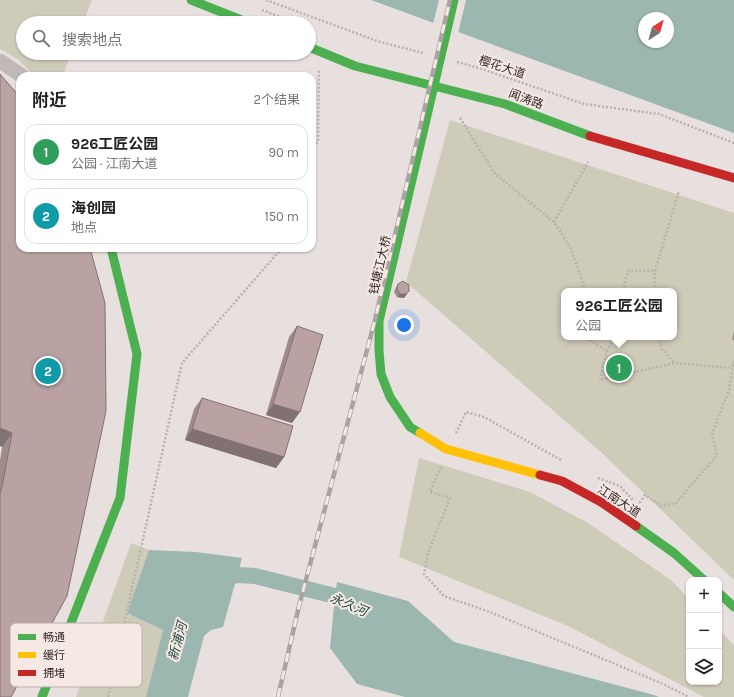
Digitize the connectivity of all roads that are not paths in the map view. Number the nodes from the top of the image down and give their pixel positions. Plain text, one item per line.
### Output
1 (191, 0) edge
2 (454, 0) edge
3 (231, 16) edge
4 (316, 50) edge
5 (0, 61) edge
6 (16, 72) edge
7 (734, 178) edge
8 (112, 252) edge
9 (508, 466) joint
10 (701, 577) edge
11 (722, 596) edge
12 (734, 607) edge
13 (71, 623) edge
14 (46, 687) edge
15 (42, 697) edge

1 - 3 main road
2 - 9 main road, 钱塘江大桥
4 - 7 main road, 闻涛路
5 - 6 street
8 - 13 main road
9 - 10 main road, 江南大道
11 - 12 main road
14 - 15 main road

